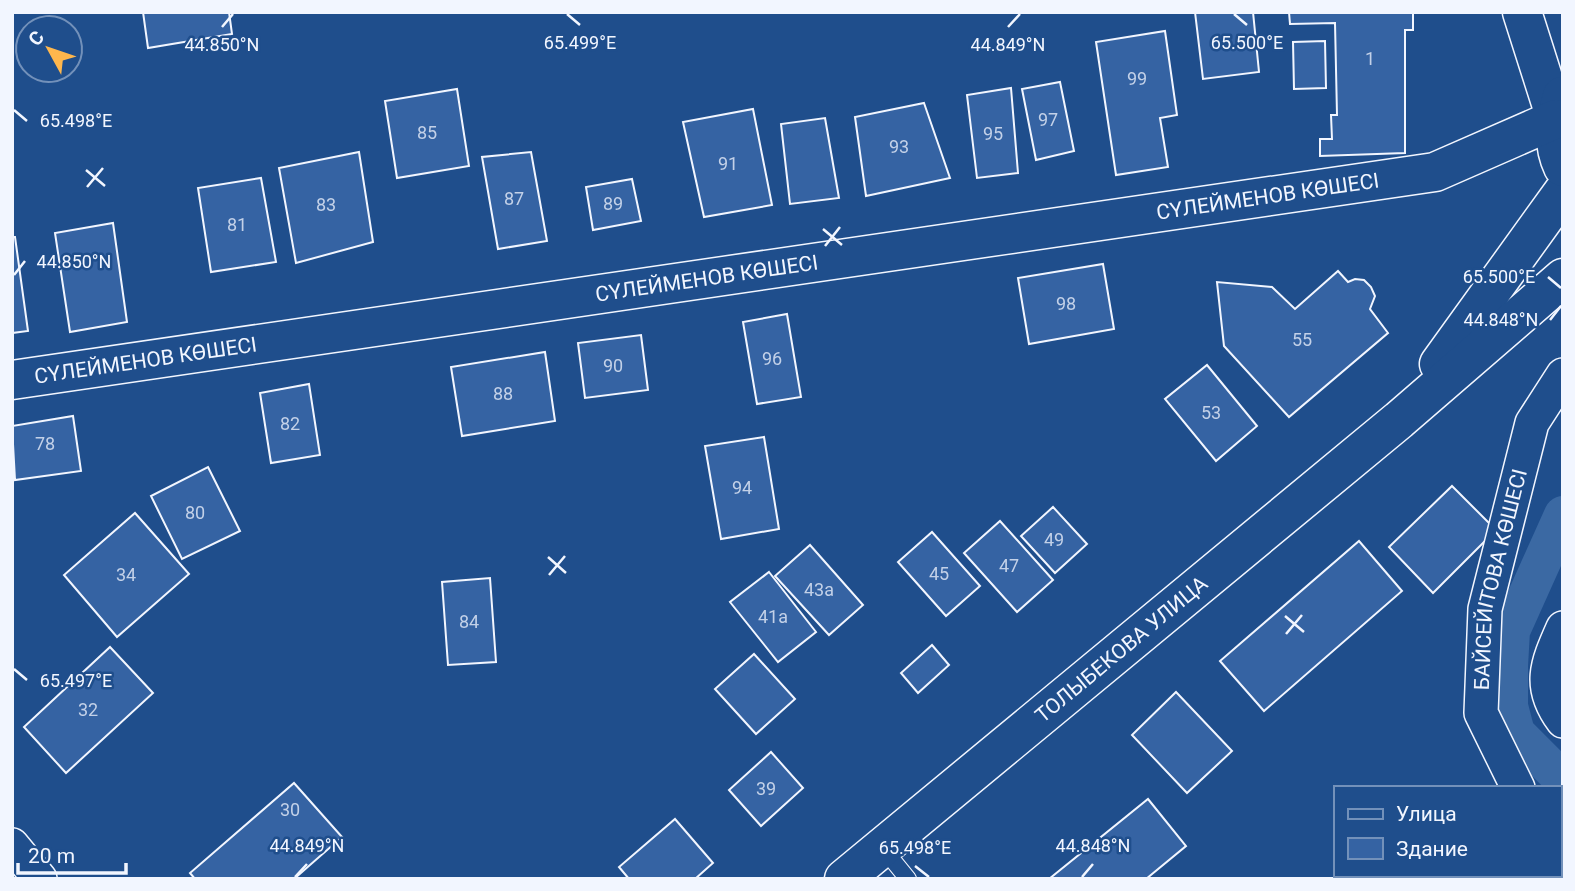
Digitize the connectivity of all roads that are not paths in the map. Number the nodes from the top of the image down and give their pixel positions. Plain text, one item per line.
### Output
1 (1522, 12) edge
2 (1559, 107) edge
3 (1563, 167) edge
4 (1563, 192) edge
5 (1563, 278) edge
6 (1563, 375) edge
7 (12, 380) edge
8 (1399, 420) junction
9 (1563, 628) edge
10 (1563, 721) edge
11 (1517, 786) edge
12 (883, 847) junction
13 (844, 879) edge
14 (908, 879) edge

1 - 2 main road
2 - 3 main road
2 - 7 main road, СҮЛЕЙМЕНОВ КӨШЕСІ
4 - 8 main road
5 - 8 main road
6 - 11 street, БАЙСЕЙІТОВА КӨШЕСІ
8 - 12 main road, ТОЛЫБЕКОВА УЛИЦА
9 - 10 street
12 - 13 main road, ТОЛЫБЕКОВА УЛИЦА
12 - 14 lane

